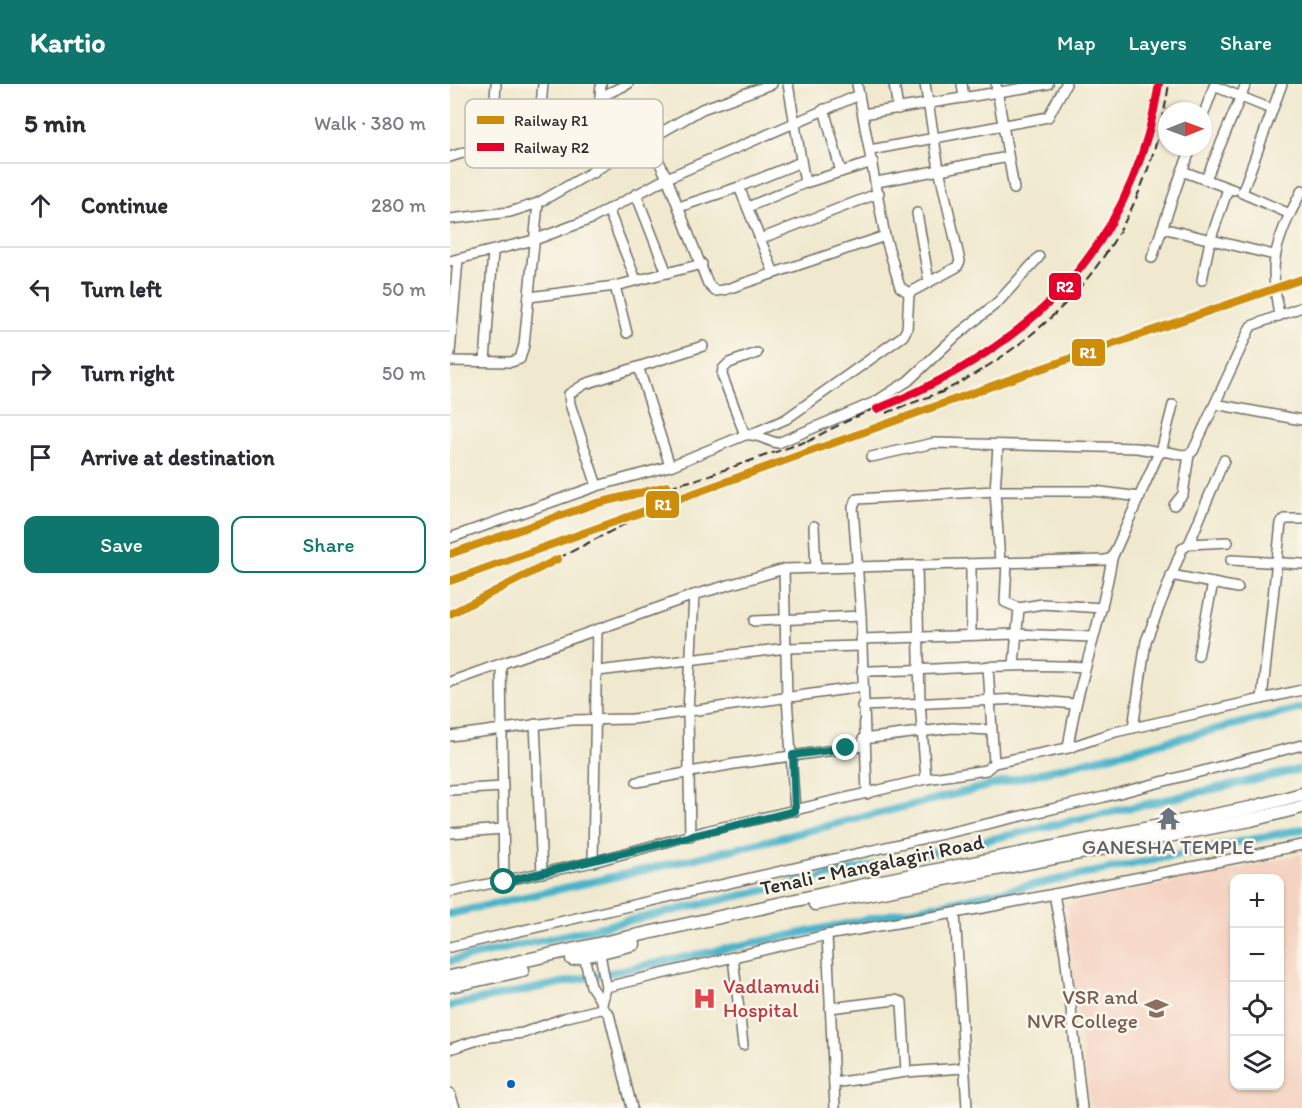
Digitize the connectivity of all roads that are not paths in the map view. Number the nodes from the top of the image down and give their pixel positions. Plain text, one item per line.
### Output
1 (496, 84) edge
2 (543, 84) edge
3 (601, 84) edge
4 (628, 84) edge
5 (772, 84) edge
6 (788, 84) edge
7 (857, 84) edge
8 (894, 84) edge
9 (925, 84) edge
10 (962, 84) edge
11 (1048, 84) edge
12 (1066, 84) edge
13 (1246, 84) edge
14 (1282, 84) edge
15 (1214, 85) edge
16 (752, 88) edge
17 (996, 89) edge
18 (859, 95) junction
19 (600, 97) joint
20 (1242, 97) junction
21 (964, 98) junction
22 (495, 99) edge
23 (542, 99) edge
24 (1208, 102) edge
25 (929, 104) junction
26 (824, 109) junction
27 (898, 109) junction
28 (1271, 109) junction
29 (863, 114) junction
30 (793, 123) junction
31 (1001, 127) junction
32 (663, 133) edge
33 (935, 138) junction
34 (870, 150) junction
35 (465, 152) edge
36 (1188, 156) edge
37 (450, 157) edge
38 (1008, 157) junction
39 (801, 162) junction
40 (873, 162) junction
41 (594, 168) edge
42 (603, 168) edge
43 (662, 168) edge
44 (939, 169) junction
45 (1182, 171) junction
46 (841, 172) junction
47 (594, 173) junction
48 (667, 178) junction
49 (1206, 179) junction
50 (877, 182) junction
51 (805, 183) junction
52 (739, 187) junction
53 (1014, 189) dead end
54 (1228, 189) junction
55 (1302, 190) edge
56 (879, 193) junction
57 (1242, 193) junction
58 (636, 194) junction
59 (538, 203) junction
60 (679, 207) junction
61 (748, 207) junction
62 (608, 209) junction
63 (916, 213) dead end
64 (1290, 214) junction
65 (450, 219) edge
66 (1162, 228) junction
67 (885, 236) junction
68 (760, 238) junction
69 (534, 240) junction
70 (1210, 241) junction
71 (493, 252) junction
72 (1274, 255) junction
73 (1039, 257) dead end
74 (1152, 258) dead end
75 (454, 260) edge
76 (702, 264) junction
77 (667, 273) junction
78 (774, 273) junction
79 (636, 280) junction
80 (1202, 280) dead end
81 (930, 282) junction
82 (615, 286) junction
83 (909, 293) junction
84 (529, 297) junction
85 (1302, 307) edge
86 (1279, 316) junction
87 (627, 333) dead end
88 (703, 346) dead end
89 (757, 352) dead end
90 (450, 353) edge
91 (450, 361) edge
92 (485, 361) junction
93 (639, 369) junction
94 (1215, 404) junction
95 (1173, 405) dead end
96 (1302, 420) edge
97 (750, 434) junction
98 (998, 446) junction
99 (1161, 452) junction
100 (1189, 455) junction
101 (871, 457) dead end
102 (1224, 460) dead end
103 (670, 466) junction
104 (597, 486) junction
105 (995, 491) junction
106 (1140, 497) junction
107 (1174, 505) dead end
108 (1302, 519) edge
109 (814, 526) dead end
110 (450, 538) edge
111 (1228, 542) dead end
112 (1189, 544) junction
113 (1112, 558) junction
114 (1231, 560) dead end
115 (1003, 562) junction
116 (1277, 562) junction
117 (971, 564) junction
118 (1302, 564) edge
119 (917, 565) junction
120 (816, 568) junction
121 (857, 568) junction
122 (784, 569) junction
123 (1171, 575) junction
124 (1213, 583) junction
125 (1238, 588) dead end
126 (694, 596) junction
127 (1019, 608) junction
128 (1102, 608) junction
129 (861, 616) junction
130 (785, 619) junction
131 (754, 621) dead end
132 (597, 630) junction
133 (971, 634) junction
134 (1016, 634) junction
135 (918, 637) junction
136 (1092, 637) junction
137 (861, 642) junction
138 (787, 648) junction
139 (1198, 656) dead end
140 (689, 661) junction
141 (501, 664) junction
142 (1014, 665) junction
143 (988, 666) junction
144 (1084, 667) junction
145 (598, 671) junction
146 (862, 671) junction
147 (920, 671) junction
148 (450, 682) edge
149 (862, 687) junction
150 (1302, 690) edge
151 (787, 698) junction
152 (1262, 699) junction
153 (989, 700) junction
154 (921, 703) junction
155 (1074, 704) junction
156 (862, 706) junction
157 (688, 712) junction
158 (597, 718) junction
159 (536, 724) junction
160 (1133, 728) junction
161 (501, 730) junction
162 (991, 730) junction
163 (922, 732) junction
164 (450, 736) edge
165 (863, 743) junction
166 (1302, 745) edge
167 (1068, 748) junction
168 (793, 755) junction
169 (994, 763) junction
170 (691, 771) junction
171 (926, 779) junction
172 (637, 782) dead end
173 (503, 787) junction
174 (450, 790) edge
175 (867, 794) junction
176 (1302, 794) edge
177 (1302, 807) edge
178 (795, 811) junction
179 (503, 829) junction
180 (450, 833) edge
181 (690, 837) junction
182 (1302, 845) edge
183 (593, 862) junction
184 (542, 873) junction
185 (504, 882) junction
186 (450, 892) edge
187 (1054, 894) junction
188 (955, 913) junction
189 (827, 935) junction
190 (450, 947) edge
191 (600, 950) junction
192 (584, 954) junction
193 (733, 957) junction
194 (450, 977) edge
195 (605, 985) junction
196 (450, 986) edge
197 (602, 1006) junction
198 (830, 1008) junction
199 (743, 1045) dead end
200 (450, 1049) edge
201 (963, 1068) junction
202 (906, 1072) junction
203 (834, 1083) junction
204 (450, 1093) edge
205 (455, 1108) edge
206 (632, 1108) edge
207 (835, 1108) edge
208 (967, 1108) edge
209 (1082, 1108) edge

1 - 22 street
2 - 23 street
3 - 19 street
4 - 19 street
5 - 16 street
6 - 30 street
7 - 18 street
8 - 27 street
9 - 25 street
10 - 21 street
11 - 17 street
12 - 31 street
13 - 20 street
14 - 28 street
15 - 20 street
15 - 24 street
16 - 32 street
17 - 21 street
17 - 31 street
18 - 26 street
18 - 29 street
20 - 28 street
20 - 49 street
21 - 25 street
25 - 27 street
25 - 33 street
26 - 30 street
26 - 46 street
27 - 29 street
28 - 57 street
29 - 34 street
30 - 39 street
30 - 48 street
31 - 33 street
31 - 38 street
33 - 34 street
33 - 44 street
34 - 40 street
35 - 37 street
36 - 45 street
38 - 44 street
38 - 53 street
39 - 51 street
39 - 52 street
40 - 46 street
40 - 50 street
41 - 47 street
42 - 47 street
43 - 48 street
44 - 50 street
44 - 81 street
45 - 49 street
45 - 66 street
46 - 51 street
47 - 59 street
48 - 58 street
48 - 60 street
49 - 54 street
50 - 56 street
51 - 61 street
52 - 60 street
52 - 61 street
54 - 57 street
54 - 70 street
55 - 64 street
56 - 67 street
56 - 68 street
57 - 64 street
58 - 62 street
58 - 77 street
59 - 65 street
59 - 69 street
60 - 76 street
61 - 68 street
62 - 69 street
62 - 79 street
63 - 81 street
64 - 72 street
66 - 70 street
66 - 74 street
67 - 78 street
67 - 83 street
68 - 78 street
69 - 71 street
69 - 84 street
70 - 72 street
70 - 80 street
71 - 75 street
71 - 92 street
72 - 86 street
73 - 97 street
75 - 90 street
76 - 77 street
76 - 78 street
77 - 79 street
79 - 82 street
81 - 83 street
82 - 84 street
82 - 87 street
83 - 97 street
84 - 92 street
85 - 86 street
86 - 94 street
88 - 93 street
89 - 97 street
91 - 92 street
93 - 103 street
93 - 104 street
94 - 96 street
94 - 100 street
95 - 99 street
97 - 103 street
98 - 99 street
98 - 101 street
98 - 105 street
99 - 100 street
99 - 106 street
100 - 107 street
102 - 112 street
103 - 104 street
104 - 110 street
105 - 106 street
105 - 115 street
105 - 121 street
106 - 113 street
108 - 116 street
109 - 120 street
111 - 112 street
112 - 123 street
113 - 115 street
113 - 128 street
114 - 116 street
115 - 117 street
115 - 127 street
116 - 118 street
116 - 152 street
117 - 119 street
117 - 133 street
119 - 121 street
119 - 135 street
120 - 121 street
120 - 122 street
121 - 129 street
122 - 126 street
122 - 130 street
123 - 124 street
123 - 160 street
124 - 125 street
124 - 139 street
126 - 132 street
126 - 140 street
127 - 128 street
127 - 134 street
128 - 136 street
129 - 130 street
129 - 137 street
130 - 131 street
130 - 138 street
132 - 141 street
132 - 145 street
133 - 134 street
133 - 135 street
134 - 136 street
134 - 142 street
135 - 137 street
135 - 147 street
136 - 144 street
137 - 138 street
137 - 146 street
138 - 140 street
138 - 151 street
140 - 145 street
140 - 157 street
141 - 148 street
141 - 161 street
142 - 143 street
142 - 144 street
143 - 147 street
143 - 153 street
144 - 155 street
145 - 158 street
146 - 147 street
146 - 149 street
147 - 154 street
149 - 151 street
149 - 156 street
150 - 152 street
151 - 157 street
151 - 168 street
152 - 160 street
153 - 154 street
153 - 155 street
153 - 162 street
154 - 156 street
154 - 163 street
155 - 167 street
156 - 165 street
157 - 158 street
157 - 170 street
158 - 159 street
158 - 183 street
159 - 161 street
159 - 184 street
160 - 167 street
161 - 164 street
161 - 173 street
162 - 163 street
162 - 169 street
163 - 165 street
163 - 171 street
165 - 168 street
165 - 175 street
166 - 190 street
167 - 169 street
168 - 170 street
168 - 178 street
169 - 171 street
170 - 172 street
170 - 181 street
171 - 175 street
173 - 174 street
173 - 179 street
175 - 178 street
176 - 191 main road, Tenali - Mangalagiri Road
177 - 191 main road, Tenali - Mangalagiri Road
178 - 181 street
179 - 180 street
179 - 185 street
181 - 183 street
182 - 187 street
183 - 184 street
184 - 185 street
185 - 186 street
187 - 188 street
187 - 209 street
188 - 189 street
188 - 201 street
189 - 193 street
189 - 198 street
191 - 192 main road, Tenali - Mangalagiri Road
191 - 195 street
192 - 194 main road, Tenali - Mangalagiri Road
192 - 196 main road, Tenali - Mangalagiri Road
192 - 197 street
193 - 195 street
193 - 199 street
195 - 197 street
197 - 200 street
197 - 206 street
198 - 202 street
198 - 203 street
201 - 202 street
201 - 208 street
202 - 203 street
203 - 207 street
204 - 205 street

